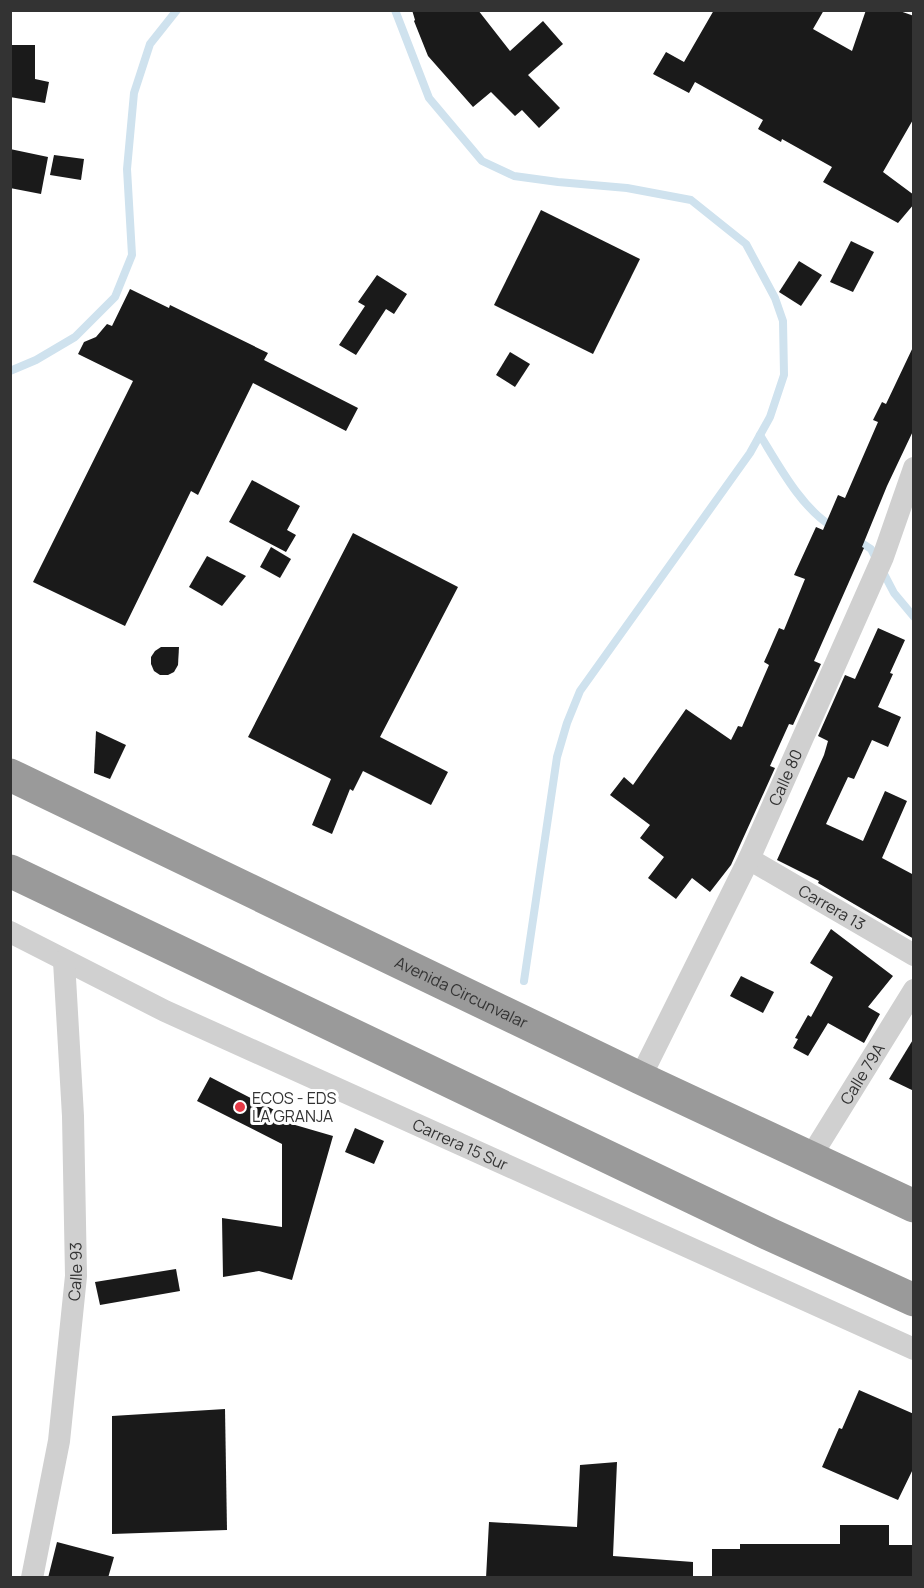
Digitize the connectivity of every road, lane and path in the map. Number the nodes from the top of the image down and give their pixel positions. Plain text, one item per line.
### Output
1 (914, 468) edge
2 (10, 775) edge
3 (749, 859) junction
4 (10, 871) edge
5 (10, 932) edge
6 (914, 955) edge
7 (64, 961) junction
8 (914, 990) edge
9 (640, 1078) junction
10 (810, 1158) junction
11 (914, 1206) edge
12 (914, 1300) edge
13 (914, 1349) edge
14 (32, 1578) edge

1 - 3 street, Calle 80
2 - 9 highway, Avenida Circunvalar
3 - 6 street, Carrera 13
3 - 9 street, Calle 80
4 - 12 highway
5 - 7 street, Carrera 15 Sur
7 - 13 street, Carrera 15 Sur
7 - 14 street, Calle 93
8 - 10 street, Calle 79A
9 - 10 highway, Avenida Circunvalar
10 - 11 highway, Avenida Circunvalar

